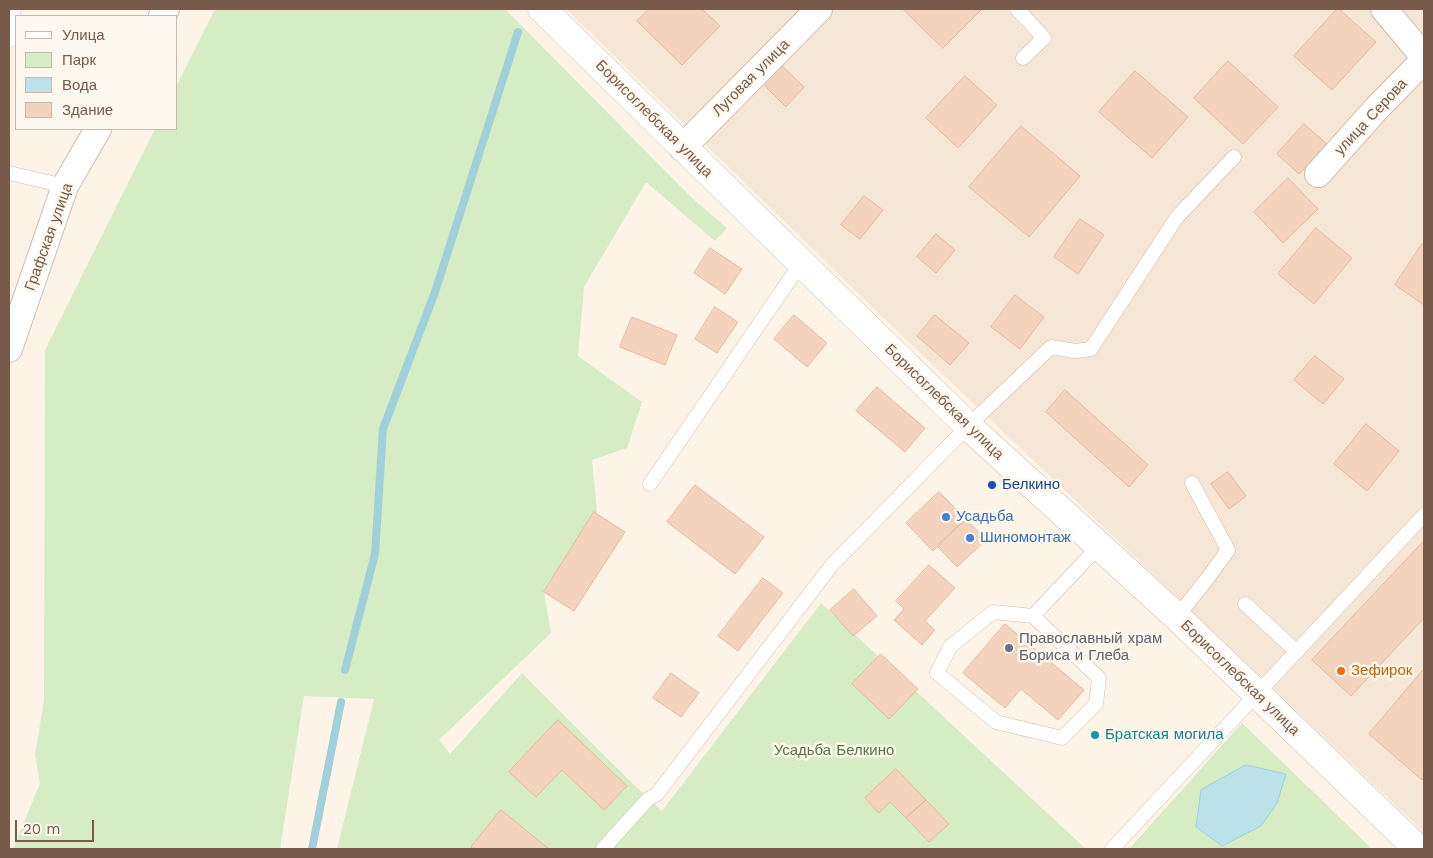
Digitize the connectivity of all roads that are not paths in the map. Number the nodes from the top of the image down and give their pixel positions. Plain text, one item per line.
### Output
1 (14, 9) edge
2 (542, 9) edge
3 (819, 9) edge
4 (1017, 9) edge
5 (1384, 9) edge
6 (9, 41) edge
7 (1023, 58) dead end
8 (1424, 59) edge
9 (97, 130) edge
10 (682, 148) junction
11 (1234, 157) dead end
12 (9, 173) edge
13 (1318, 174) dead end
14 (65, 186) junction
15 (801, 263) junction
16 (11, 336) edge
17 (968, 426) junction
18 (1192, 483) dead end
19 (650, 484) dead end
20 (1424, 515) edge
21 (1098, 546) junction
22 (1245, 604) dead end
23 (1033, 616) junction
24 (1177, 617) junction
25 (1296, 651) junction
26 (1256, 694) junction
27 (603, 849) edge
28 (1112, 849) edge
29 (1418, 849) edge

1 - 6 lane
2 - 10 street, Борисоглебская улица
3 - 10 street, Луговая улица
4 - 7 lane
5 - 8 street
8 - 13 street, улица Серова
9 - 14 street, Графская улица
10 - 15 street, Борисоглебская улица
11 - 17 lane
12 - 14 lane
14 - 16 street, Графская улица
15 - 17 street, Борисоглебская улица
15 - 19 lane
17 - 21 street, Борисоглебская улица
17 - 27 lane
18 - 24 lane
20 - 25 lane
21 - 23 lane
21 - 24 street, Борисоглебская улица
22 - 25 lane
23 - 23 lane
24 - 26 street, Борисоглебская улица
25 - 26 lane
26 - 28 lane
26 - 29 street, Борисоглебская улица

